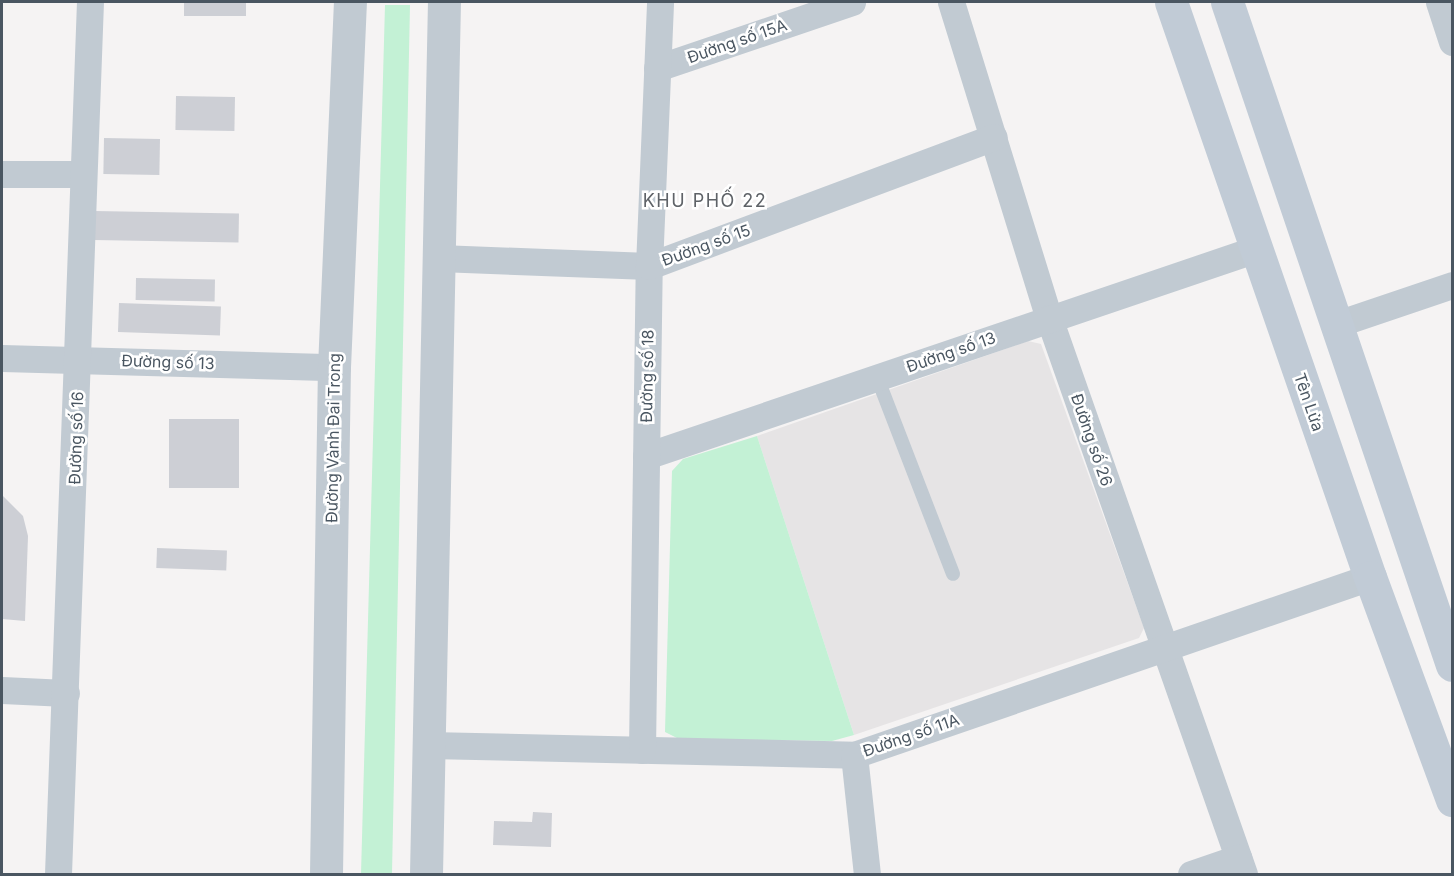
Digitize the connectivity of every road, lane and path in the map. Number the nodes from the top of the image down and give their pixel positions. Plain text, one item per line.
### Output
1 (90, 2) edge
2 (350, 2) edge
3 (444, 2) edge
4 (660, 2) edge
5 (852, 2) edge
6 (951, 2) edge
7 (1171, 2) edge
8 (1227, 2) edge
9 (1439, 2) edge
10 (1452, 42) edge
11 (657, 68) junction
12 (994, 137) junction
13 (2, 174) edge
14 (83, 174) junction
15 (1256, 249) junction
16 (439, 258) junction
17 (649, 266) junction
18 (1452, 285) edge
19 (1049, 318) junction
20 (1334, 325) junction
21 (2, 358) edge
22 (78, 359) junction
23 (334, 367) junction
24 (878, 377) junction
25 (646, 456) junction
26 (953, 574) dead end
27 (1370, 577) junction
28 (1165, 647) junction
29 (1452, 665) edge
30 (2, 690) edge
31 (66, 693) junction
32 (429, 745) junction
33 (642, 750) junction
34 (854, 755) junction
35 (1452, 800) edge
36 (1241, 866) edge
37 (58, 874) edge
38 (326, 874) edge
39 (426, 874) edge
40 (867, 874) edge
41 (1191, 874) edge

1 - 14 street, Đường số 16
2 - 23 street, Đường Vành Đai Trong
3 - 16 street
4 - 11 street, Đường số 18
5 - 11 street, Đường số 15A
6 - 12 street, Đường số 26
7 - 15 main road, Tên Lửa
8 - 20 main road
9 - 10 street
11 - 17 street, Đường số 18
12 - 17 street, Đường số 15
12 - 19 street, Đường số 26
13 - 14 street
14 - 22 street, Đường số 16
15 - 19 street, Đường số 13
15 - 27 main road, Tên Lửa
16 - 17 street, Đường số 15
16 - 32 street
17 - 25 street, Đường số 18
18 - 20 street
19 - 24 street, Đường số 13
19 - 28 street, Đường số 26
20 - 29 main road
21 - 22 street, Đường số 13
22 - 23 street, Đường số 13
22 - 31 street, Đường số 16
23 - 38 street, Đường Vành Đai Trong
24 - 25 street, Đường số 13
24 - 26 lane
25 - 33 street, Đường số 18
27 - 28 street, Đường số 11A
27 - 35 main road, Tên Lửa
28 - 34 street, Đường số 11A
28 - 36 street, Đường số 26
30 - 31 street
31 - 37 street, Đường số 16
32 - 33 street, Đường số 11A
32 - 39 street
33 - 34 street, Đường số 11A
34 - 40 street
36 - 41 street

